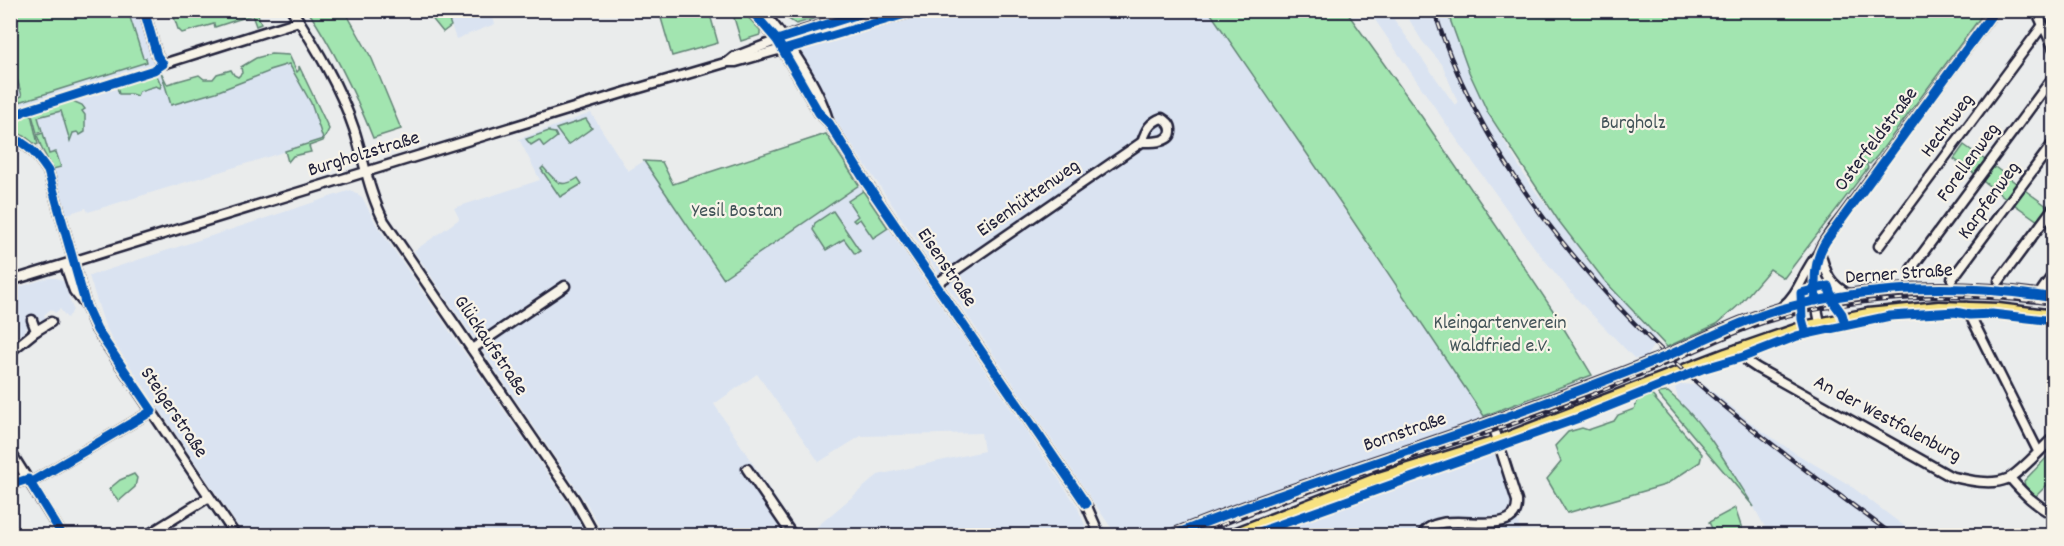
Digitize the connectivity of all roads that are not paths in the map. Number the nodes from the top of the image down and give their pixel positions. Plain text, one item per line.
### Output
1 (144, 10) edge
2 (292, 10) edge
3 (751, 10) edge
4 (761, 10) edge
5 (872, 10) edge
6 (919, 10) edge
7 (1995, 10) edge
8 (2036, 10) edge
9 (299, 21) junction
10 (2043, 25) junction
11 (781, 38) junction
12 (787, 49) junction
13 (2054, 49) edge
14 (728, 62) junction
15 (2054, 76) edge
16 (10, 137) edge
17 (1142, 142) dead end
18 (2054, 142) edge
19 (367, 172) junction
20 (2054, 207) edge
21 (1879, 246) dead end
22 (1820, 251) junction
23 (69, 263) junction
24 (1911, 269) dead end
25 (2054, 273) edge
26 (1952, 279) dead end
27 (10, 281) edge
28 (1999, 281) dead end
29 (936, 284) junction
30 (565, 286) dead end
31 (2042, 290) dead end
32 (1852, 296) junction
33 (2054, 298) edge
34 (1816, 301) junction
35 (1966, 307) junction
36 (1779, 310) junction
37 (2054, 316) edge
38 (32, 320) dead end
39 (51, 322) dead end
40 (1820, 323) junction
41 (36, 331) junction
42 (472, 349) junction
43 (1738, 350) junction
44 (10, 352) edge
45 (1651, 363) joint
46 (1666, 377) joint
47 (152, 411) junction
48 (1492, 422) junction
49 (2054, 437) edge
50 (1499, 441) junction
51 (10, 451) edge
52 (2038, 451) junction
53 (747, 469) dead end
54 (2010, 478) junction
55 (29, 481) junction
56 (10, 485) edge
57 (209, 497) junction
58 (2054, 514) edge
59 (63, 536) edge
60 (146, 536) edge
61 (236, 536) edge
62 (594, 536) edge
63 (793, 536) edge
64 (1100, 536) edge
65 (1171, 536) edge
66 (1229, 536) edge
67 (1422, 536) edge

1 - 9 street
2 - 9 street, Glückaufstraße
3 - 11 street
4 - 11 street
5 - 11 street, Burgholzstraße
6 - 12 street, Burgholzstraße
7 - 22 street, Osterfeldstraße
8 - 10 street
9 - 19 street, Glückaufstraße
10 - 13 street
10 - 21 street, Hechtweg
11 - 12 street, Eisenstraße
11 - 14 street, Burgholzstraße
12 - 14 street, Burgholzstraße
12 - 29 street, Eisenstraße
14 - 19 street, Burgholzstraße
15 - 24 street, Forellenweg
16 - 23 street, Steigerstraße
17 - 29 street, Eisenhüttenweg
18 - 26 street, Karpfenweg
19 - 23 street, Burgholzstraße
19 - 42 street, Glückaufstraße
20 - 28 street
22 - 32 street
22 - 34 street, Osterfeldstraße
22 - 36 street
23 - 27 street, Burgholzstraße
23 - 47 street, Steigerstraße
25 - 31 street
29 - 64 street, Eisenstraße
30 - 42 street
32 - 33 main road, Derner Straße
32 - 34 main road, Derner Straße
34 - 36 main road, Derner Straße
34 - 40 street, Osterfeldstraße
35 - 37 main road, Derner Straße
35 - 40 main road, Derner Straße
35 - 52 street
36 - 45 main road, Derner Straße
38 - 41 street
39 - 41 street
40 - 43 main road, Derner Straße
41 - 44 street
42 - 62 street, Glückaufstraße
43 - 46 main road, Derner Straße
43 - 54 street, An der Westfalenburg
45 - 48 main road, Bornstraße
46 - 50 main road, Bornstraße
47 - 55 street
47 - 57 street, Steigerstraße
48 - 50 street
48 - 65 main road, Bornstraße
49 - 52 street
50 - 66 main road, Bornstraße
50 - 67 street
51 - 55 street
52 - 54 street
53 - 63 street
54 - 58 street
55 - 56 street
55 - 59 street
57 - 60 street
57 - 61 street, Steigerstraße

